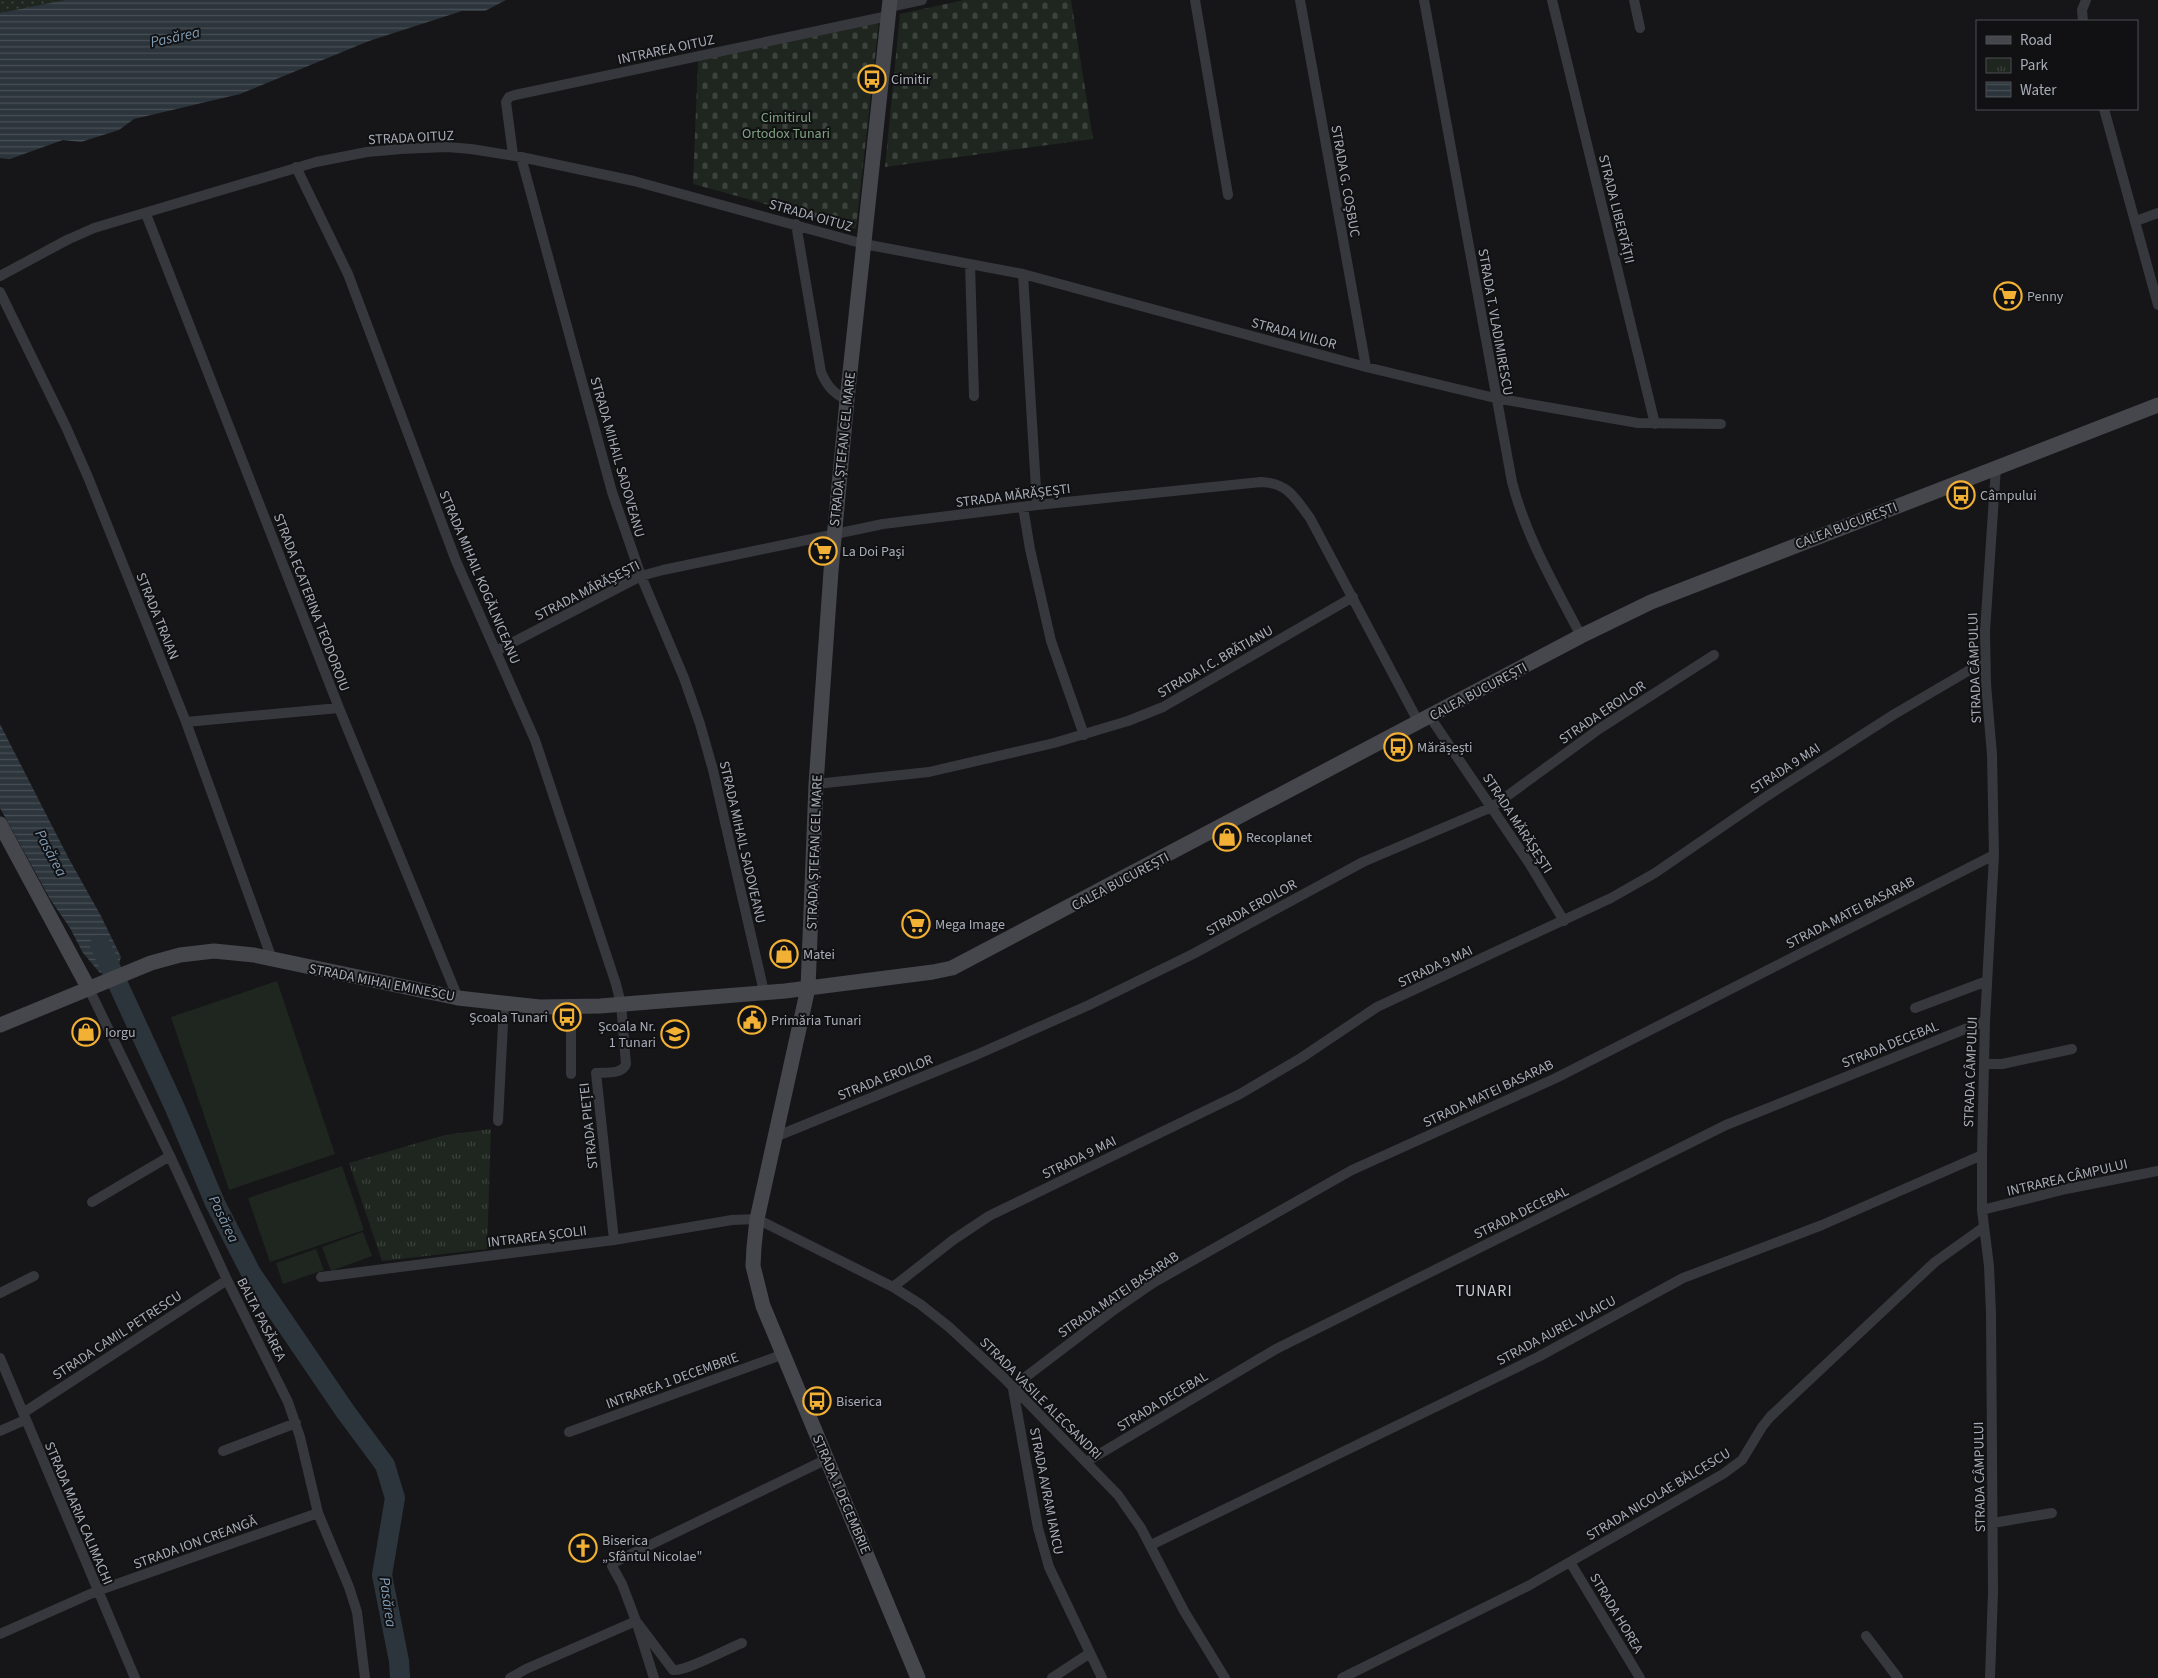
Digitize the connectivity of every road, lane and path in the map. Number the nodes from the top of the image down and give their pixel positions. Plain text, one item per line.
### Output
1 (922, 0) edge
2 (1195, 0) edge
3 (1300, 0) edge
4 (1424, 0) edge
5 (1552, 0) edge
6 (1634, 0) edge
7 (2086, 0) edge
8 (889, 8) edge
9 (2083, 20) edge
10 (1640, 28) dead end
11 (2104, 110) edge
12 (517, 156) junction
13 (296, 167) junction
14 (1228, 195) dead end
15 (2158, 213) edge
16 (146, 214) junction
17 (2136, 221) junction
18 (796, 224) junction
19 (864, 244) junction
20 (970, 264) junction
21 (1023, 274) junction
22 (0, 276) edge
23 (0, 292) edge
24 (2158, 304) edge
25 (1366, 367) junction
26 (974, 396) dead end
27 (1495, 398) junction
28 (847, 400) junction
29 (2158, 405) edge
30 (1655, 424) junction
31 (1721, 424) dead end
32 (1996, 468) junction
33 (1037, 505) junction
34 (1023, 507) junction
35 (834, 535) junction
36 (641, 576) junction
37 (1353, 597) junction
38 (1581, 636) junction
39 (496, 651) junction
40 (1714, 655) dead end
41 (1985, 661) junction
42 (339, 708) junction
43 (1424, 720) junction
44 (186, 722) junction
45 (1084, 735) junction
46 (816, 784) junction
47 (1492, 807) junction
48 (0, 824) edge
49 (1994, 855) junction
50 (1564, 921) junction
51 (272, 959) junction
52 (1987, 981) junction
53 (94, 987) junction
54 (808, 988) junction
55 (764, 992) junction
56 (458, 998) junction
57 (504, 1004) junction
58 (621, 1004) junction
59 (571, 1007) junction
60 (1915, 1008) dead end
61 (1985, 1021) junction
62 (0, 1025) edge
63 (2072, 1049) dead end
64 (1984, 1064) junction
65 (571, 1074) dead end
66 (498, 1120) dead end
67 (775, 1137) junction
68 (1982, 1155) junction
69 (170, 1156) junction
70 (2158, 1171) edge
71 (92, 1202) dead end
72 (1982, 1210) junction
73 (757, 1220) junction
74 (1984, 1227) junction
75 (614, 1240) junction
76 (34, 1276) dead end
77 (321, 1278) dead end
78 (227, 1280) junction
79 (893, 1288) junction
80 (0, 1293) edge
81 (784, 1354) junction
82 (0, 1358) edge
83 (1013, 1388) junction
84 (24, 1416) junction
85 (296, 1423) junction
86 (0, 1431) edge
87 (569, 1432) dead end
88 (223, 1451) dead end
89 (827, 1459) junction
90 (1086, 1462) junction
91 (318, 1513) junction
92 (2052, 1513) dead end
93 (1993, 1523) junction
94 (1151, 1545) junction
95 (1570, 1562) junction
96 (97, 1591) junction
97 (636, 1621) junction
98 (0, 1634) edge
99 (1866, 1636) dead end
100 (742, 1643) dead end
101 (1090, 1653) junction
102 (135, 1678) edge
103 (365, 1678) edge
104 (510, 1678) edge
105 (654, 1678) edge
106 (918, 1678) edge
107 (1052, 1678) edge
108 (1102, 1678) edge
109 (1225, 1678) edge
110 (1342, 1678) edge
111 (1640, 1678) edge
112 (1898, 1678) edge
113 (1990, 1678) edge

1 - 8 street
2 - 14 street
3 - 25 street, STRADA G. COȘBUC
4 - 27 street, STRADA T. VLADIMIRESCU
5 - 30 street, STRADA LIBERTĂȚII
6 - 10 street
7 - 9 street
8 - 12 street, INTRAREA OITUZ
8 - 19 main road, STRADA ȘTEFAN CEL MARE
11 - 17 street
12 - 13 street, STRADA OITUZ
12 - 18 street, STRADA OITUZ
12 - 36 street, STRADA MIHAIL SADOVEANU
13 - 16 street, STRADA OITUZ
13 - 39 street, STRADA MIHAIL KOGĂLNICEANU
15 - 17 street
16 - 22 street, STRADA OITUZ
16 - 42 street, STRADA ECATERINA TEODOROIU
17 - 24 street
18 - 19 street, STRADA OITUZ
18 - 28 street
19 - 20 street, STRADA VIILOR
19 - 28 main road, STRADA ȘTEFAN CEL MARE
20 - 21 street, STRADA VIILOR
20 - 26 street
21 - 25 street, STRADA VIILOR
21 - 33 street
23 - 44 street, STRADA TRAIAN
25 - 27 street, STRADA VIILOR
27 - 30 street, STRADA VIILOR
27 - 38 street, STRADA T. VLADIMIRESCU
28 - 35 main road, STRADA ȘTEFAN CEL MARE
29 - 32 main road, CALEA BUCUREȘTI
30 - 31 street, STRADA VIILOR
32 - 38 main road, CALEA BUCUREȘTI
32 - 41 street, STRADA CÂMPULUI
33 - 34 street, STRADA MĂRĂȘEȘTI
33 - 37 street, STRADA MĂRĂȘEȘTI
34 - 35 street, STRADA MĂRĂȘEȘTI
34 - 45 street
35 - 36 street, STRADA MĂRĂȘEȘTI
35 - 46 main road, STRADA ȘTEFAN CEL MARE
36 - 39 street, STRADA MĂRĂȘEȘTI
36 - 55 street, STRADA MIHAIL SADOVEANU
37 - 43 street, STRADA MĂRĂȘEȘTI
37 - 45 street, STRADA I.C. BRĂTIANU
38 - 43 main road, CALEA BUCUREȘTI
39 - 58 street, STRADA MIHAIL KOGĂLNICEANU
40 - 47 street, STRADA EROILOR
41 - 49 street, STRADA CÂMPULUI
41 - 50 street, STRADA 9 MAI
42 - 44 street
42 - 56 street, STRADA ECATERINA TEODOROIU
43 - 47 street, STRADA MĂRĂȘEȘTI
43 - 54 main road, CALEA BUCUREȘTI
44 - 51 street, STRADA TRAIAN
45 - 46 street, STRADA I.C. BRĂTIANU
46 - 54 main road, STRADA ȘTEFAN CEL MARE
47 - 50 street, STRADA MĂRĂȘEȘTI
47 - 67 street, STRADA EROILOR
48 - 53 main road
49 - 52 street, STRADA CÂMPULUI
49 - 83 street, STRADA MATEI BASARAB
50 - 79 street, STRADA 9 MAI
51 - 53 main road, STRADA MIHAI EMINESCU
51 - 56 main road, STRADA MIHAI EMINESCU
52 - 60 street
52 - 61 street, STRADA CÂMPULUI
53 - 62 main road, STRADA MIHAI EMINESCU
53 - 69 street, BALTA PASĂREA
54 - 55 main road, STRADA MIHAI EMINESCU
54 - 67 main road, STRADA 1 DECEMBRIE
55 - 58 main road, STRADA MIHAI EMINESCU
56 - 57 main road, STRADA MIHAI EMINESCU
57 - 59 main road, STRADA MIHAI EMINESCU
57 - 66 street
58 - 59 main road, STRADA MIHAI EMINESCU
58 - 75 street, STRADA PIEȚEI
59 - 65 street
61 - 64 street, STRADA CÂMPULUI
61 - 90 street, STRADA DECEBAL
63 - 64 street
64 - 68 street, STRADA CÂMPULUI
67 - 73 main road, STRADA 1 DECEMBRIE
68 - 72 street, STRADA CÂMPULUI
68 - 94 street, STRADA AUREL VLAICU
69 - 71 street
69 - 78 street, BALTA PASĂREA
70 - 72 street, INTRAREA CÂMPULUI
72 - 74 street, STRADA CÂMPULUI
73 - 75 street, INTRAREA ȘCOLII
73 - 79 street, STRADA VASILE ALECSANDRI
73 - 81 main road, STRADA 1 DECEMBRIE
74 - 93 street, STRADA CÂMPULUI
74 - 95 street, STRADA NICOLAE BĂLCESCU
75 - 77 street, INTRAREA ȘCOLII
76 - 80 street
78 - 84 street, STRADA CAMIL PETRESCU
78 - 85 street, BALTA PASĂREA
79 - 83 street, STRADA VASILE ALECSANDRI
81 - 87 street, INTRAREA 1 DECEMBRIE
81 - 89 main road, STRADA 1 DECEMBRIE
82 - 84 street, STRADA MARIA CALIMACHI
83 - 90 street, STRADA VASILE ALECSANDRI
83 - 101 street, STRADA AVRAM IANCU
84 - 86 street, STRADA CAMIL PETRESCU
84 - 96 street, STRADA MARIA CALIMACHI
85 - 88 street
85 - 91 street, BALTA PASĂREA
89 - 97 street
89 - 106 main road, STRADA 1 DECEMBRIE
90 - 94 street, STRADA VASILE ALECSANDRI
91 - 96 street, STRADA ION CREANGĂ
91 - 103 street, BALTA PASĂREA
92 - 93 street
93 - 113 street, STRADA CÂMPULUI
94 - 109 street, STRADA VASILE ALECSANDRI
95 - 110 street, STRADA NICOLAE BĂLCESCU
95 - 111 street, STRADA HOREA
96 - 98 street, STRADA ION CREANGĂ
96 - 102 street, STRADA MARIA CALIMACHI
97 - 100 street
97 - 104 street
97 - 105 street
99 - 112 street
101 - 107 street
101 - 108 street, STRADA AVRAM IANCU

